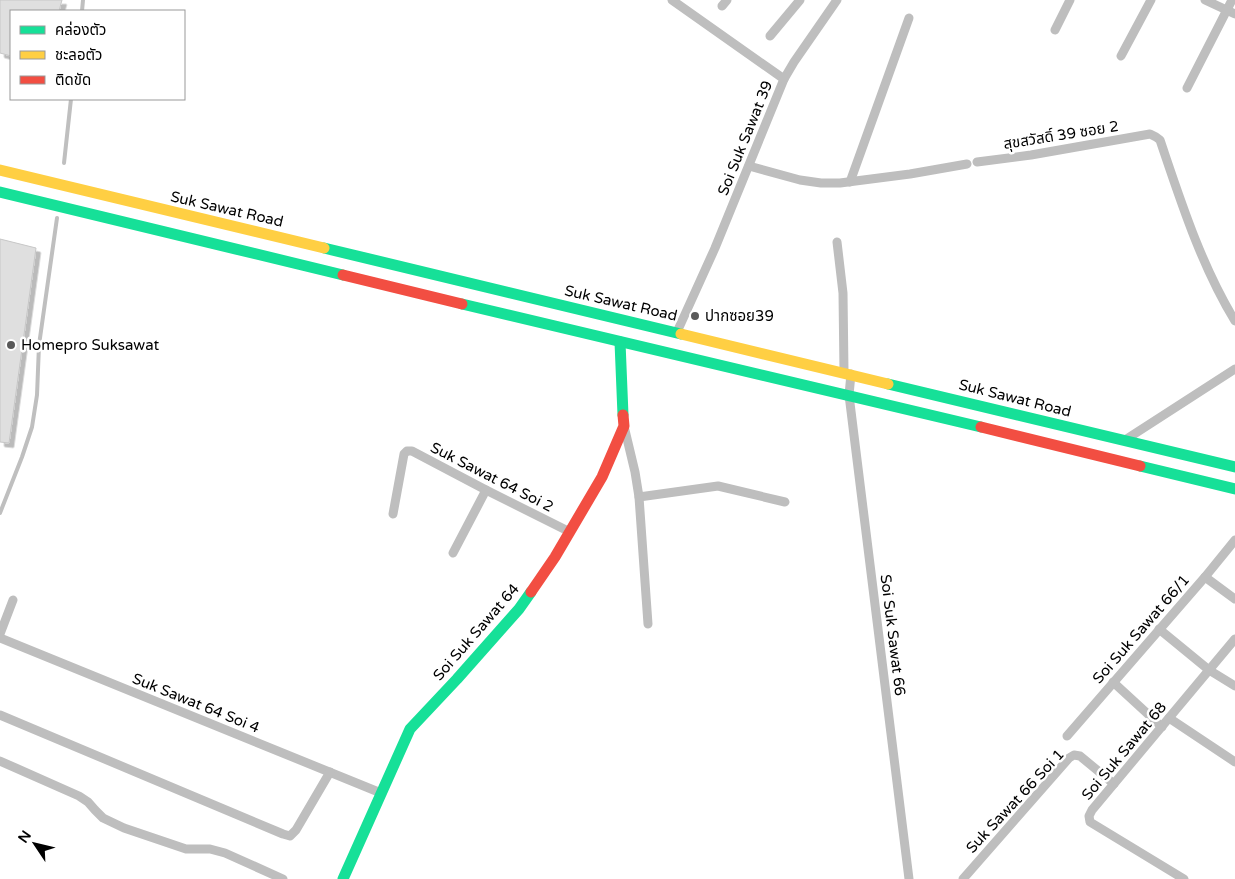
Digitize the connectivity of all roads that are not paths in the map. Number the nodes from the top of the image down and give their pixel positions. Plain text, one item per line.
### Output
1 (672, 0) edge
2 (800, 0) edge
3 (837, 0) edge
4 (1070, 0) edge
5 (1151, 0) edge
6 (1206, 0) edge
7 (1232, 0) edge
8 (1231, 13) edge
9 (908, 18) dead end
10 (1055, 30) dead end
11 (770, 36) dead end
12 (1121, 56) dead end
13 (784, 79) junction
14 (1187, 88) dead end
15 (977, 162) dead end
16 (967, 164) dead end
17 (748, 166) junction
18 (0, 170) edge
19 (850, 182) junction
20 (0, 192) edge
21 (837, 242) dead end
22 (1235, 321) edge
23 (677, 332) junction
24 (620, 342) junction
25 (1235, 369) edge
26 (847, 373) junction
27 (849, 395) junction
28 (624, 426) junction
29 (1125, 440) junction
30 (1235, 467) edge
31 (1235, 489) edge
32 (486, 490) junction
33 (639, 497) junction
34 (785, 502) dead end
35 (393, 514) dead end
36 (570, 532) junction
37 (1235, 540) edge
38 (453, 553) dead end
39 (1204, 577) junction
40 (1235, 599) edge
41 (13, 600) dead end
42 (648, 624) dead end
43 (1159, 629) junction
44 (0, 634) edge
45 (0, 638) edge
46 (1235, 639) edge
47 (1208, 670) junction
48 (1113, 682) junction
49 (1235, 686) edge
50 (0, 716) edge
51 (1170, 718) junction
52 (1162, 727) junction
53 (1067, 736) dead end
54 (0, 761) edge
55 (1235, 762) edge
56 (330, 772) junction
57 (1114, 784) junction
58 (381, 793) junction
59 (284, 879) edge
60 (343, 879) edge
61 (909, 879) edge
62 (963, 879) edge
63 (1184, 879) edge

1 - 13 street, Soi Suk Sawat 39
2 - 11 street
3 - 13 street
4 - 10 street
5 - 12 street
6 - 8 street
7 - 8 street
8 - 14 street
9 - 19 street
13 - 17 street, Soi Suk Sawat 39
15 - 22 street, สุขสวัสดิ์ 39 ซอย 2
16 - 19 street
17 - 19 street
17 - 23 street, Soi Suk Sawat 39
18 - 23 main road, Suk Sawat Road
20 - 24 main road
21 - 26 street, Soi Suk Sawat 66
23 - 26 main road, Suk Sawat Road
24 - 27 main road
24 - 28 main road, Soi Suk Sawat 64
25 - 29 street
26 - 27 street, Soi Suk Sawat 66
26 - 29 main road, Suk Sawat Road
27 - 31 main road
27 - 61 street, Soi Suk Sawat 66
28 - 33 street
28 - 36 main road, Soi Suk Sawat 64
29 - 30 main road, Suk Sawat Road
32 - 35 street, Suk Sawat 64 Soi 2
32 - 36 street, Suk Sawat 64 Soi 2
32 - 38 street
33 - 34 street
33 - 42 street
36 - 58 main road, Soi Suk Sawat 64
37 - 39 street, Soi Suk Sawat 66/1
39 - 40 street
39 - 43 street, Soi Suk Sawat 66/1
41 - 44 street
43 - 47 street
43 - 48 street, Soi Suk Sawat 66/1
45 - 56 street, Suk Sawat 64 Soi 4
46 - 47 street, Soi Suk Sawat 68
47 - 49 street
47 - 51 street, Soi Suk Sawat 68
48 - 52 street
48 - 53 street, Soi Suk Sawat 66/1
50 - 56 street
51 - 52 street, Soi Suk Sawat 68
51 - 55 street
52 - 57 street, Soi Suk Sawat 68
54 - 59 street
56 - 58 street, Suk Sawat 64 Soi 4
57 - 62 street, Suk Sawat 66 Soi 1
57 - 63 street, Soi Suk Sawat 68
58 - 60 main road, Soi Suk Sawat 64

